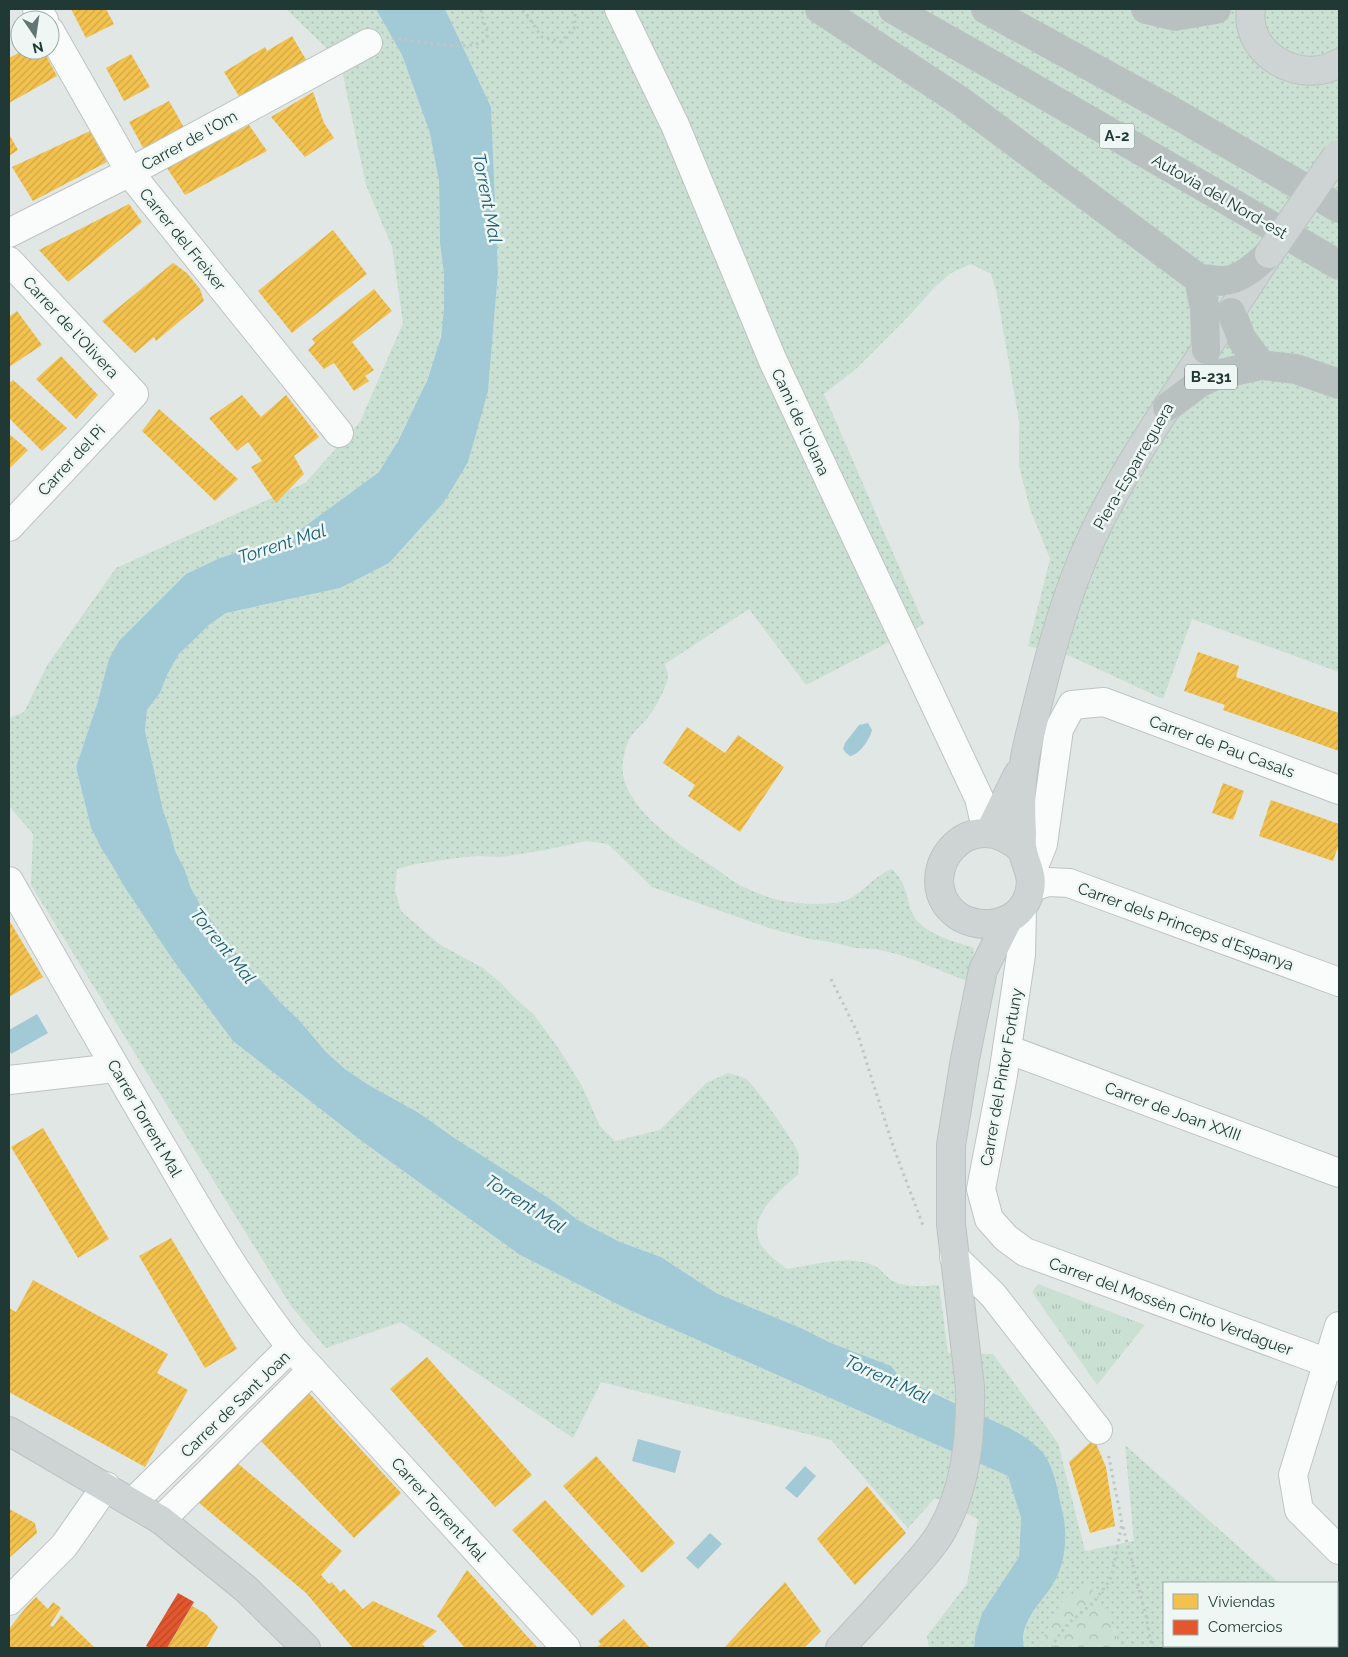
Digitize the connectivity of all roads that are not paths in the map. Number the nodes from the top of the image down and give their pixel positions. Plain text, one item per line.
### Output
1 (619, 9) edge
2 (820, 9) edge
3 (893, 9) edge
4 (986, 9) edge
5 (1146, 9) edge
6 (1216, 9) edge
7 (1251, 9) edge
8 (368, 43) road end
9 (60, 49) edge
10 (1337, 69) edge
11 (1338, 152) edge
12 (130, 172) junction
13 (1339, 208) edge
14 (9, 233) edge
15 (1269, 254) junction
16 (9, 261) edge
17 (1339, 265) edge
18 (1199, 279) junction
19 (1231, 312) junction
20 (1206, 350) junction
21 (1261, 365) junction
22 (1339, 384) edge
23 (134, 394) joint
24 (1167, 406) junction
25 (339, 432) dead end
26 (9, 527) edge
27 (1104, 702) joint
28 (1024, 762) junction
29 (1339, 790) edge
30 (988, 833) junction
31 (9, 881) edge
32 (1023, 888) junction
33 (969, 922) junction
34 (983, 970) junction
35 (1339, 982) edge
36 (1006, 1049) junction
37 (115, 1068) junction
38 (9, 1080) edge
39 (1339, 1173) edge
40 (1006, 1238) joint
41 (954, 1257) junction
42 (1339, 1326) edge
43 (291, 1347) junction
44 (1333, 1365) edge
45 (312, 1370) junction
46 (1098, 1430) road end
47 (9, 1431) edge
48 (106, 1486) junction
49 (133, 1502) junction
50 (161, 1520) junction
51 (1339, 1550) edge
52 (9, 1600) edge
53 (306, 1648) edge
54 (566, 1648) edge
55 (840, 1648) edge

1 - 30 street, Camí de l'Olana
2 - 18 highway
3 - 17 highway, Autovia del Nord-est / A-2
4 - 13 highway
5 - 6 highway
7 - 10 main road
8 - 12 street, Carrer de l'Om
9 - 12 street, Carrer del Freixer
11 - 15 main road, Piera-Esparreguera / B-231, bridge
12 - 14 street, Carrer de l'Om
12 - 25 street, Carrer del Freixer
15 - 18 highway
15 - 19 main road, Piera-Esparreguera / B-231
16 - 23 street, Carrer de l'Olivera
18 - 20 highway
19 - 20 main road, Piera-Esparreguera / B-231
19 - 21 highway
20 - 24 main road, Piera-Esparreguera / B-231
21 - 22 highway, B-231
21 - 24 highway, B-231
23 - 26 street, Carrer del Pi
24 - 28 main road, Piera-Esparreguera / B-231
27 - 29 street, Carrer de Pau Casals
27 - 32 street, Carrer del Pintor Fortuny
28 - 30 main road, Piera-Esparreguera / B-231
28 - 32 main road, Piera-Esparreguera / B-231
30 - 32 main road
30 - 33 main road
31 - 37 street, Carrer Torrent Mal
32 - 33 main road
32 - 34 main road, Piera-Esparreguera / B-231
32 - 35 street, Carrer dels Princeps d'Espanya
32 - 36 street, Carrer del Pintor Fortuny
33 - 34 main road, B-231
34 - 41 main road, B-231
36 - 39 street, Carrer de Joan XXIII
36 - 40 street, Carrer del Pintor Fortuny
37 - 38 street
37 - 43 street, Carrer Torrent Mal
40 - 44 street, Carrer del Mossèn Cinto Verdaguer
41 - 46 street
41 - 55 main road, B-231
42 - 44 street
43 - 45 street, Carrer de Sant Joan
43 - 49 street, Carrer de Sant Joan
44 - 51 street
45 - 50 street, Carrer de Sant Joan
45 - 54 street, Carrer Torrent Mal
47 - 48 main road
48 - 49 main road
48 - 52 street
49 - 50 main road
50 - 53 main road

